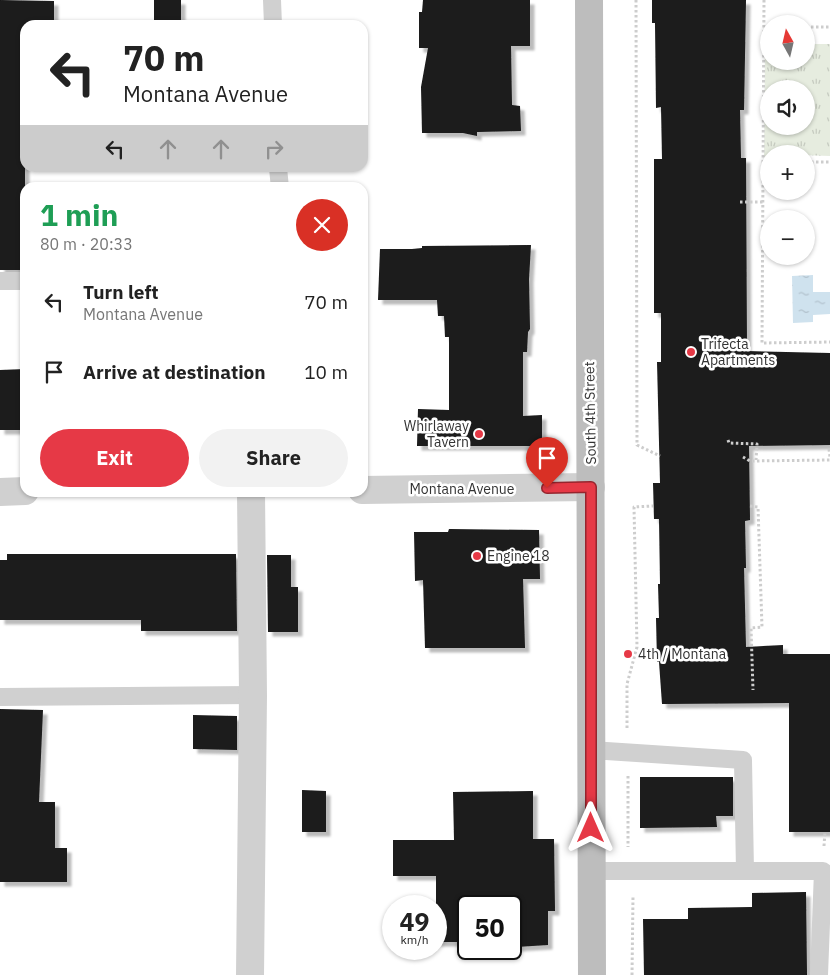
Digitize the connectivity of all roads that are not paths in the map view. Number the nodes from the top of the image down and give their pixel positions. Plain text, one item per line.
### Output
1 (272, 0) edge
2 (589, 0) edge
3 (273, 20) edge
4 (0, 281) edge
5 (20, 281) edge
6 (591, 487) junction
7 (368, 490) edge
8 (20, 491) edge
9 (0, 492) edge
10 (251, 497) edge
11 (253, 695) junction
12 (0, 697) edge
13 (591, 750) junction
14 (591, 870) junction
15 (745, 871) junction
16 (827, 871) edge
17 (250, 975) edge
18 (592, 975) edge
19 (819, 975) edge

1 - 3 lane
2 - 6 main road, South 4th Street
4 - 5 lane
6 - 7 street, Montana Avenue
6 - 13 main road, South 4th Street
8 - 9 street
10 - 11 street
11 - 12 lane
11 - 17 street
13 - 14 main road, South 4th Street
13 - 15 lane
14 - 15 lane
14 - 18 main road, South 4th Street
15 - 16 lane
16 - 19 lane

